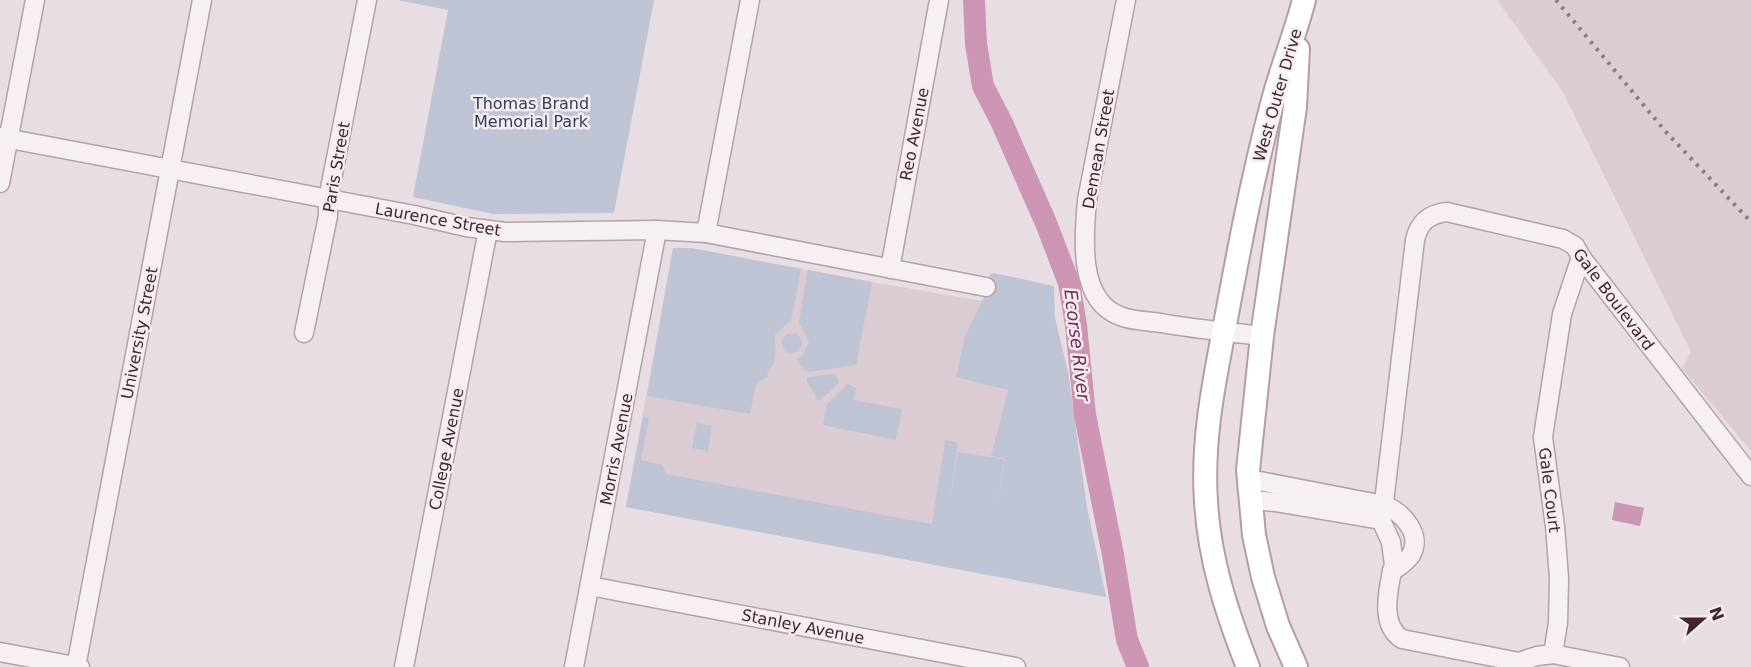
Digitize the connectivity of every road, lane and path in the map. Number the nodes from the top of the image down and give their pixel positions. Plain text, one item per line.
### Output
1 (35, 0) edge
2 (202, 0) edge
3 (367, 0) edge
4 (750, 0) edge
5 (939, 0) edge
6 (1126, 0) edge
7 (1302, 10) edge
8 (4, 138) edge
9 (170, 170) junction
10 (0, 183) edge
11 (328, 199) junction
12 (488, 230) junction
13 (657, 230) junction
14 (706, 232) junction
15 (1581, 257) junction
16 (890, 269) junction
17 (986, 286) dead end
18 (1224, 332) junction
19 (304, 333) dead end
20 (1262, 336) junction
21 (1751, 476) edge
22 (1250, 490) junction
23 (1382, 512) junction
24 (590, 586) junction
25 (0, 652) edge
26 (1553, 654) junction
27 (77, 667) edge
28 (404, 667) edge
29 (574, 667) edge
30 (1016, 667) edge
31 (1248, 667) edge
32 (1296, 667) edge
33 (1620, 667) edge

1 - 8 street
2 - 9 street, University Street
3 - 11 street, Paris Street
4 - 14 street
5 - 16 street, Reo Avenue
6 - 18 street, Demean Street
7 - 18 main road, West Outer Drive
7 - 20 main road, West Outer Drive
8 - 9 street, Laurence Street
8 - 10 street
9 - 11 street, Laurence Street
9 - 27 street, University Street
11 - 12 street, Laurence Street
11 - 19 street, Paris Street
12 - 13 street, Laurence Street
12 - 28 street, College Avenue
13 - 14 street, Laurence Street
13 - 24 street, Morris Avenue
14 - 16 street, Laurence Street
15 - 21 street, Gale Boulevard
15 - 23 street, Gale Boulevard
15 - 26 street, Gale Court
16 - 17 street, Laurence Street
18 - 20 street
18 - 31 main road, West Outer Drive
20 - 22 main road, West Outer Drive
22 - 23 street
22 - 32 main road, West Outer Drive
23 - 26 street
24 - 29 street, Morris Avenue
24 - 30 street, Stanley Avenue
25 - 27 street
26 - 33 street

